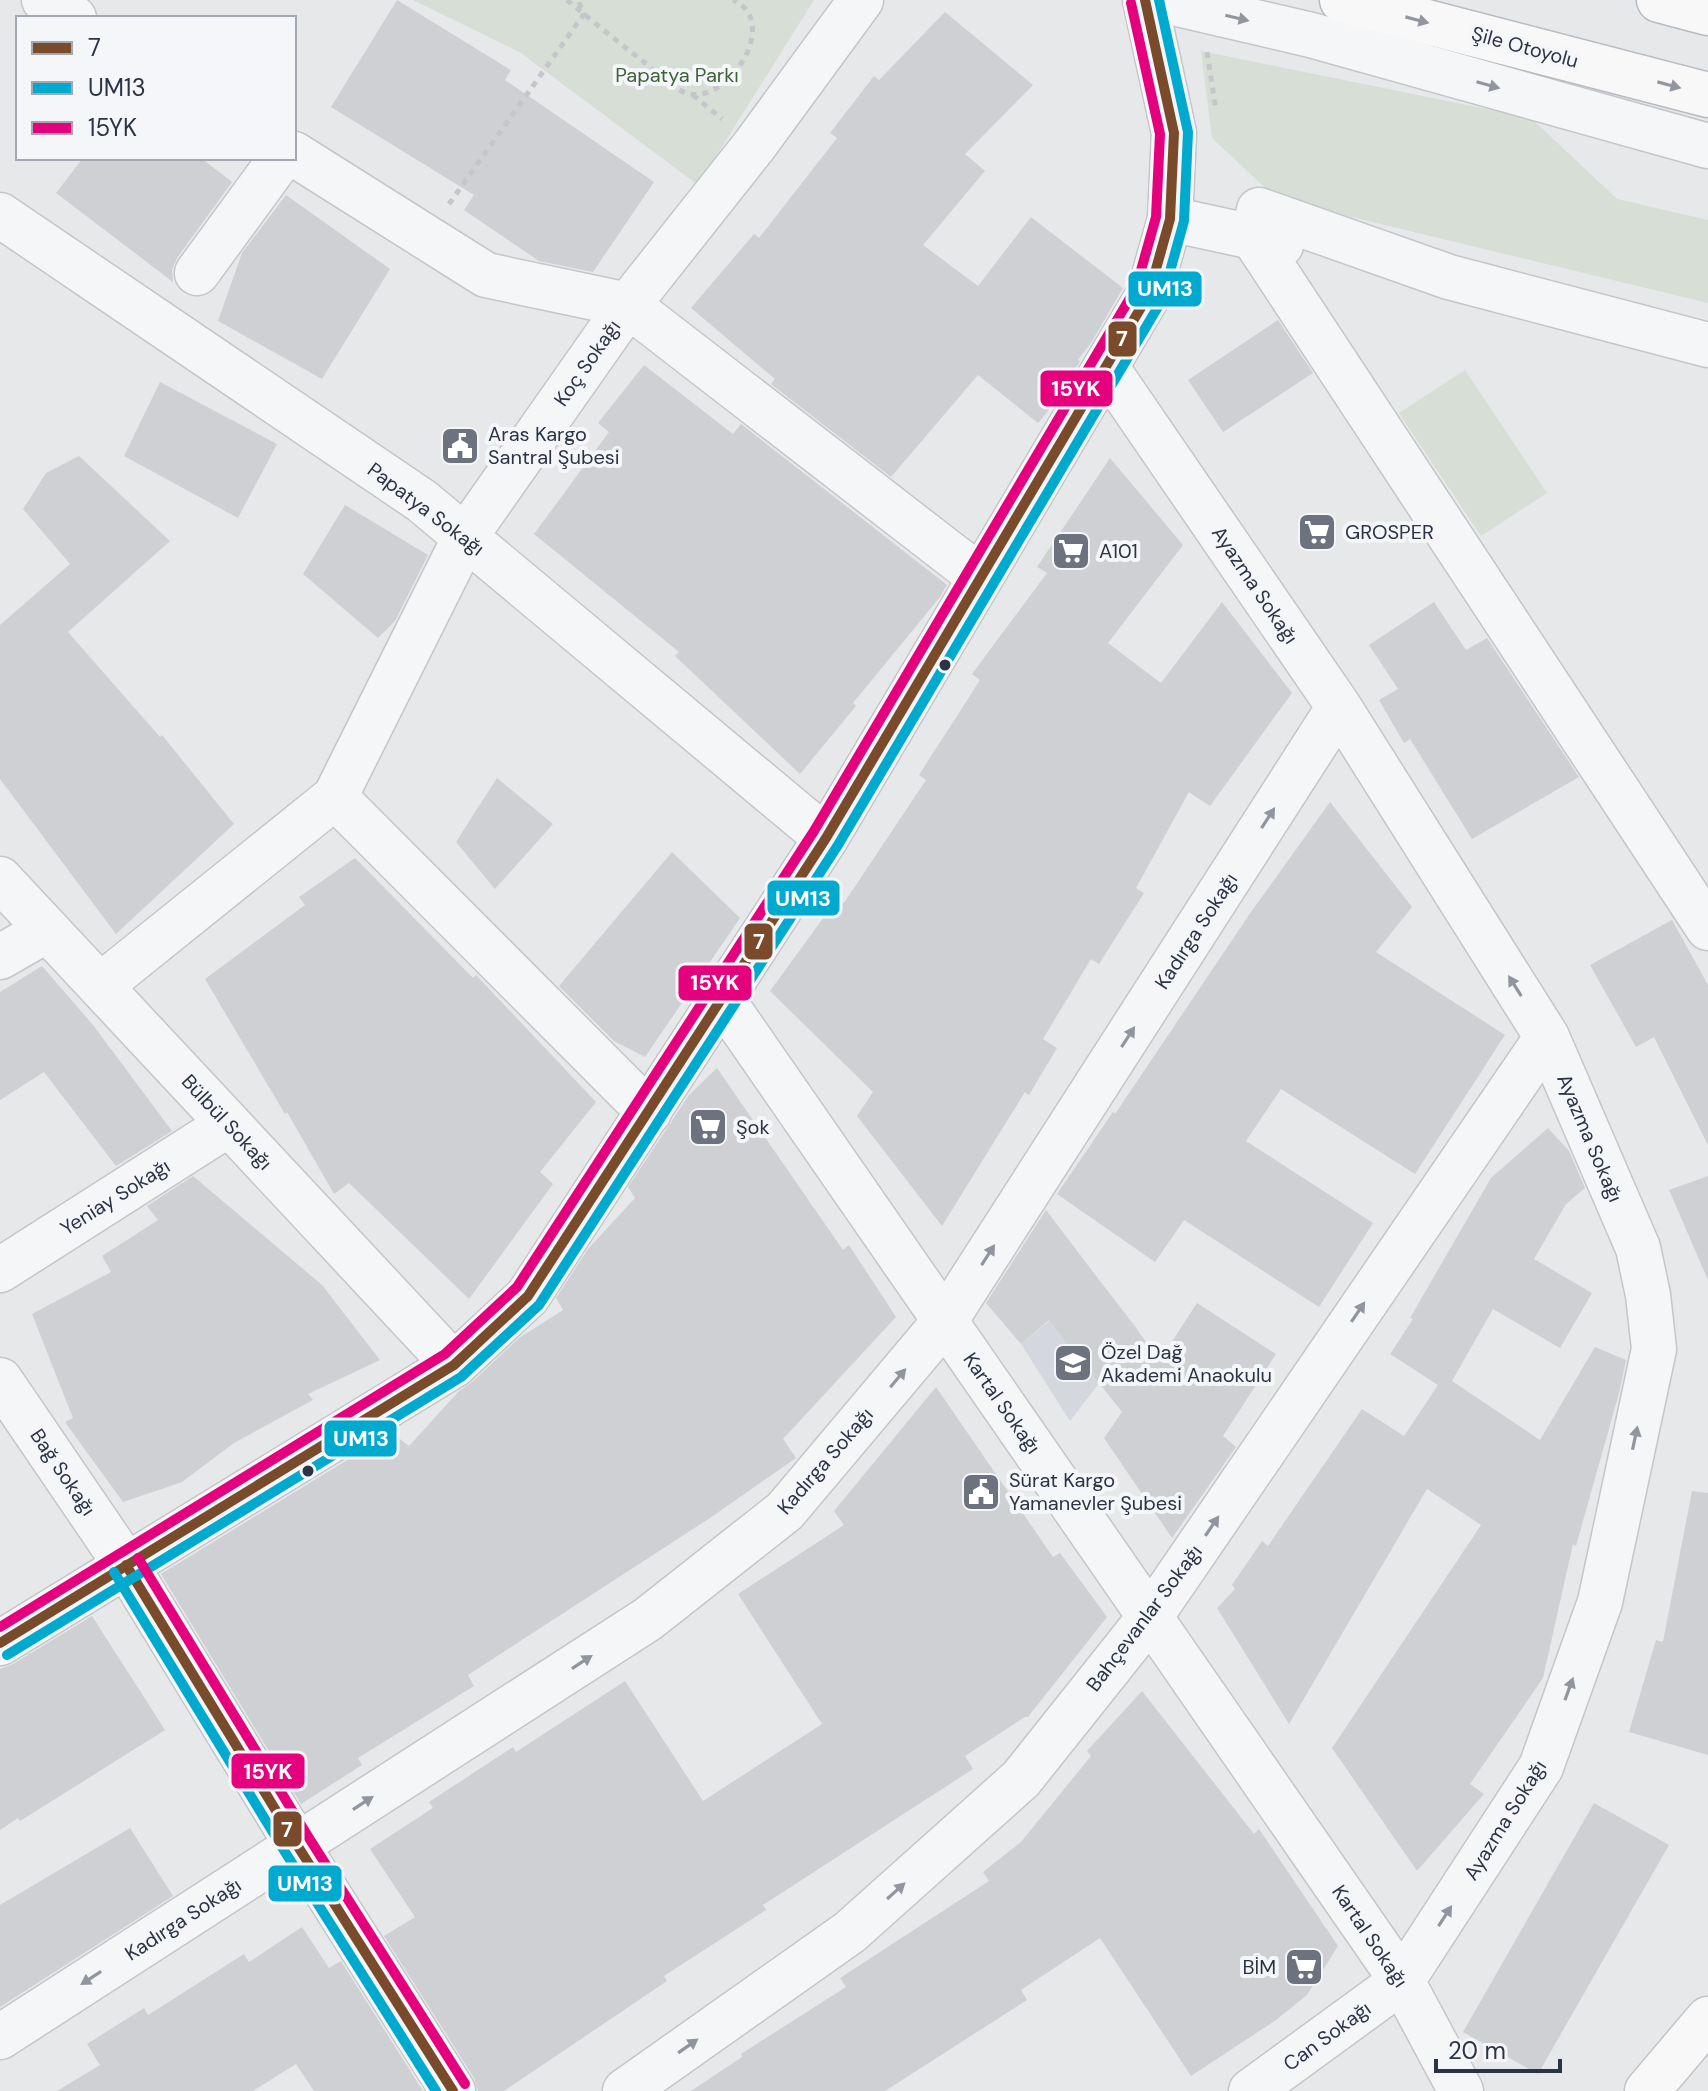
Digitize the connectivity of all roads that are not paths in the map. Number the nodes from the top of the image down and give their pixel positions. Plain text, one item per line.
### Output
1 (44, 0) edge
2 (861, 0) edge
3 (1145, 0) edge
4 (1342, 0) edge
5 (1659, 0) edge
6 (1180, 5) edge
7 (1708, 13) edge
8 (71, 16) edge
9 (1708, 95) edge
10 (1708, 146) edge
11 (296, 155) edge
12 (280, 160) edge
13 (0, 215) edge
14 (1170, 219) junction
15 (1253, 237) junction
16 (197, 273) dead end
17 (628, 305) junction
18 (1708, 345) edge
19 (1708, 365) edge
20 (1106, 367) junction
21 (465, 537) junction
22 (980, 577) junction
23 (1339, 707) junction
24 (335, 797) junction
25 (826, 838) junction
26 (0, 879) edge
27 (1708, 928) edge
28 (47, 930) junction
29 (0, 957) edge
30 (100, 986) junction
31 (722, 999) junction
32 (1547, 1037) junction
33 (649, 1112) junction
34 (229, 1124) junction
35 (0, 1270) edge
36 (945, 1321) junction
37 (454, 1365) junction
38 (0, 1380) edge
39 (126, 1565) junction
40 (1150, 1617) junction
41 (0, 1643) edge
42 (297, 1845) junction
43 (1402, 1981) junction
44 (1708, 2019) edge
45 (0, 2037) edge
46 (453, 2091) edge
47 (625, 2091) edge
48 (1251, 2091) edge
49 (1461, 2091) edge
50 (1647, 2091) edge

1 - 8 street
2 - 17 street, Koç Sokağı
3 - 14 main road
4 -> 9 main road, Şile Otoyolu
5 - 7 main road
6 -> 10 street
11 - 17 street
12 - 16 street
13 - 21 street, Papatya Sokağı
14 - 15 street
14 - 20 main road
15 - 18 street
15 - 19 street
15 - 27 street
17 - 21 street, Koç Sokağı
17 - 22 street
20 - 22 main road
20 - 23 street, Ayazma Sokağı
21 - 24 street, Koç Sokağı
21 - 25 street, Papatya Sokağı
22 - 25 main road
32 -> 23 street, Ayazma Sokağı
36 -> 23 street, Kadırga Sokağı
24 - 30 street
24 - 33 street
25 - 31 main road
26 - 28 street, Bülbül Sokağı
28 - 29 street
28 - 30 street, Bülbül Sokağı
30 - 34 street, Bülbül Sokağı
31 - 33 main road
31 - 36 street, Kartal Sokağı
40 -> 32 street, Bahçevanlar Sokağı
43 -> 32 street, Ayazma Sokağı
33 - 37 main road
34 - 35 street, Yeniay Sokağı
34 - 37 street, Bülbül Sokağı
36 - 40 street, Kartal Sokağı
42 -> 36 street, Kadırga Sokağı
37 - 39 main road
38 - 39 street, Bağ Sokağı
39 - 41 main road
39 - 42 main road
40 - 43 street, Kartal Sokağı
47 -> 40 street, Bahçevanlar Sokağı
42 -> 45 street, Kadırga Sokağı
42 - 46 main road
43 - 48 street, Can Sokağı
43 - 49 street, Kartal Sokağı
44 - 50 main road

